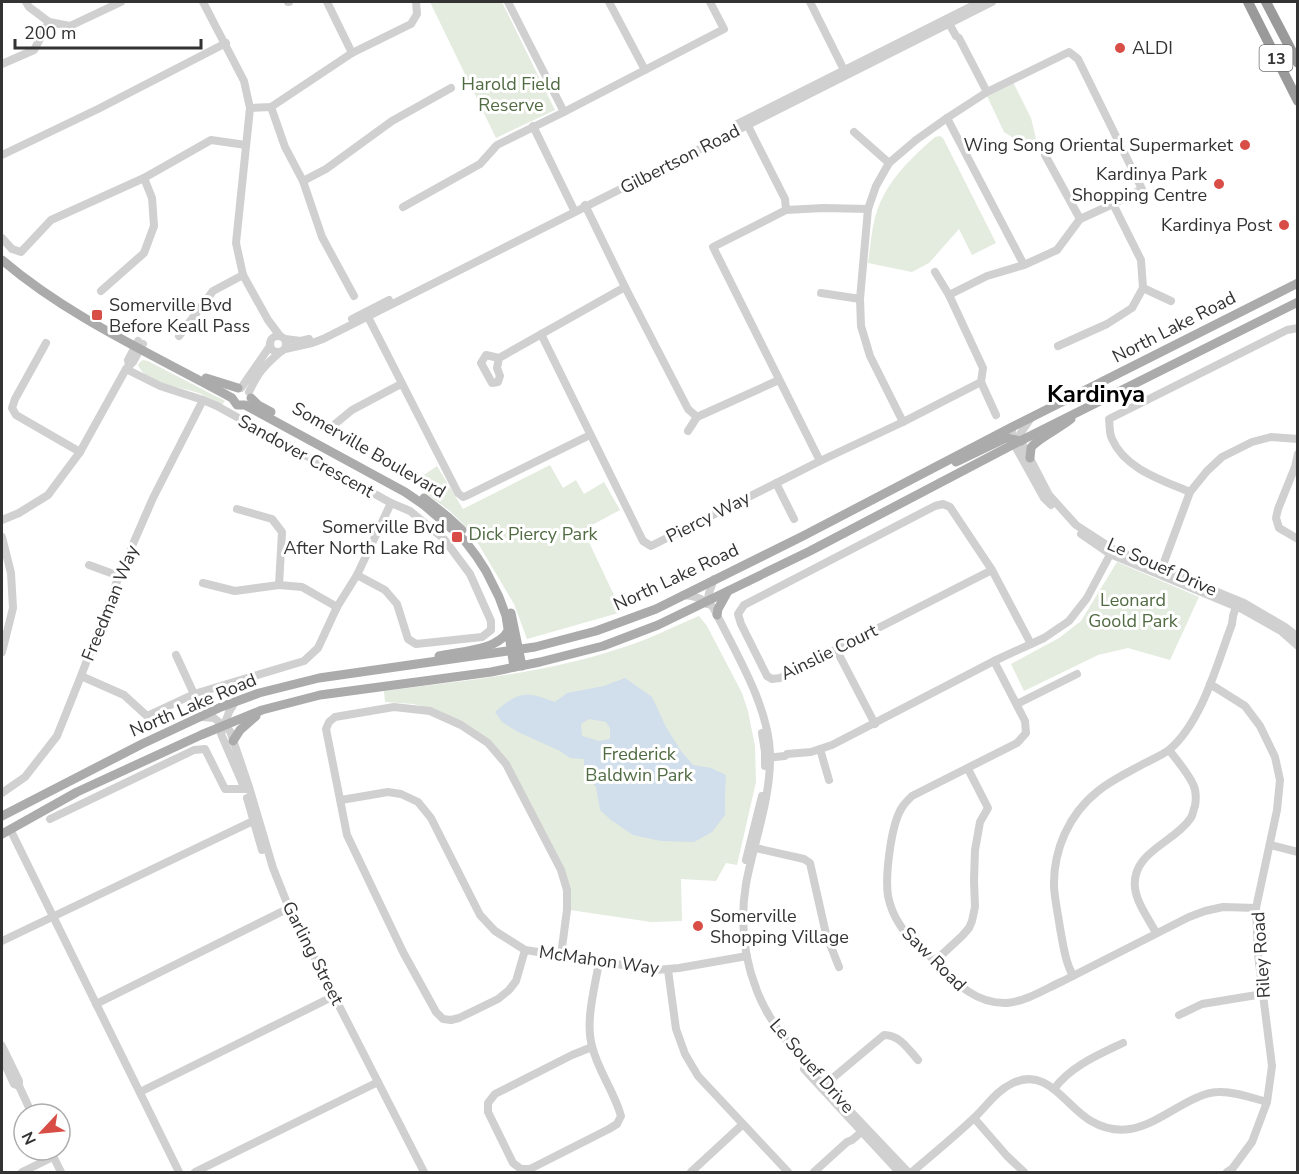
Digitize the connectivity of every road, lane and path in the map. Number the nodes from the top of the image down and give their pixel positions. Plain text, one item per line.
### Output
1 (26, 2) edge
2 (121, 2) edge
3 (203, 2) edge
4 (327, 2) edge
5 (416, 2) edge
6 (508, 2) edge
7 (609, 2) edge
8 (710, 2) edge
9 (810, 2) edge
10 (980, 2) edge
11 (992, 2) edge
12 (1248, 2) edge
13 (1266, 2) edge
14 (950, 20) junction
15 (49, 22) junction
16 (225, 43) junction
17 (352, 52) junction
18 (1298, 63) edge
19 (2, 64) edge
20 (645, 70) junction
21 (845, 73) junction
22 (451, 88) dead end
23 (987, 92) junction
24 (1298, 101) edge
25 (271, 107) junction
26 (250, 108) junction
27 (564, 112) junction
28 (947, 118) junction
29 (746, 122) junction
30 (533, 126) junction
31 (854, 132) dead end
32 (246, 145) junction
33 (2, 154) edge
34 (1045, 155) dead end
35 (889, 163) junction
36 (144, 178) junction
37 (303, 182) junction
38 (1113, 204) junction
39 (585, 205) junction
40 (402, 207) dead end
41 (868, 209) junction
42 (574, 210) junction
43 (786, 210) junction
44 (1080, 219) junction
45 (2, 238) edge
46 (2, 254) edge
47 (2, 260) edge
48 (1024, 265) junction
49 (935, 272) dead end
50 (243, 275) junction
51 (1298, 283) edge
52 (625, 287) junction
53 (1143, 288) junction
54 (101, 291) dead end
55 (821, 293) dead end
56 (949, 295) junction
57 (354, 296) dead end
58 (860, 299) junction
59 (1171, 301) dead end
60 (1298, 302) edge
61 (366, 314) junction
62 (1298, 328) edge
63 (541, 334) junction
64 (179, 336) dead end
65 (277, 340) junction
66 (46, 343) dead end
67 (139, 345) junction
68 (1058, 346) dead end
69 (282, 351) junction
70 (499, 358) dead end
71 (128, 368) junction
72 (779, 380) junction
73 (981, 382) junction
74 (402, 384) junction
75 (245, 394) junction
76 (232, 398) junction
77 (203, 400) junction
78 (1082, 410) junction
79 (996, 415) dead end
80 (697, 417) junction
81 (1032, 417) junction
82 (903, 422) junction
83 (335, 424) dead end
84 (1012, 427) junction
85 (688, 431) dead end
86 (591, 435) junction
87 (1298, 439) edge
88 (1016, 441) junction
89 (80, 452) junction
90 (1298, 454) edge
91 (1030, 458) junction
92 (820, 461) junction
93 (939, 465) junction
94 (776, 483) junction
95 (1190, 492) junction
96 (391, 503) junction
97 (237, 509) dead end
98 (794, 519) dead end
99 (2, 520) edge
100 (2, 537) edge
101 (1298, 539) edge
102 (1112, 552) junction
103 (89, 565) dead end
104 (992, 570) junction
105 (1160, 571) junction
106 (357, 575) junction
107 (119, 576) junction
108 (714, 579) junction
109 (203, 583) dead end
110 (279, 585) junction
111 (728, 591) junction
112 (683, 595) junction
113 (707, 602) junction
114 (1240, 605) junction
115 (337, 607) junction
116 (717, 615) junction
117 (508, 631) junction
118 (1298, 638) edge
119 (1031, 644) junction
120 (1298, 645) edge
121 (836, 649) junction
122 (515, 650) junction
123 (2, 652) edge
124 (176, 655) dead end
125 (994, 661) junction
126 (417, 664) junction
127 (518, 666) junction
128 (1077, 674) dead end
129 (81, 676) junction
130 (1210, 684) junction
131 (194, 694) junction
132 (235, 702) junction
133 (1017, 704) junction
134 (262, 710) junction
135 (201, 717) junction
136 (875, 724) junction
137 (224, 725) junction
138 (233, 741) junction
139 (820, 749) junction
140 (1169, 750) junction
141 (767, 755) junction
142 (968, 769) junction
143 (829, 780) dead end
144 (247, 789) junction
145 (2, 793) edge
146 (341, 800) junction
147 (2, 816) edge
148 (50, 819) dead end
149 (255, 819) junction
150 (6, 832) edge
151 (1269, 845) junction
152 (752, 848) junction
153 (1298, 852) edge
154 (1256, 908) junction
155 (287, 909) junction
156 (52, 916) junction
157 (1156, 933) junction
158 (2, 941) edge
159 (525, 950) junction
160 (744, 954) junction
161 (561, 955) junction
162 (935, 961) junction
163 (599, 962) junction
164 (839, 967) dead end
165 (668, 970) junction
166 (1073, 976) junction
167 (1263, 994) junction
168 (332, 998) junction
169 (96, 1004) junction
170 (1179, 1015) dead end
171 (1123, 1043) dead end
172 (2, 1046) edge
173 (592, 1047) junction
174 (918, 1060) dead end
175 (5, 1063) edge
176 (376, 1083) junction
177 (823, 1086) junction
178 (1054, 1089) junction
179 (140, 1092) junction
180 (26, 1102) edge
181 (1267, 1102) junction
182 (974, 1118) junction
183 (743, 1124) junction
184 (862, 1128) junction
185 (39, 1162) edge
186 (419, 1171) edge
187 (22, 1173) edge
188 (179, 1173) edge
189 (195, 1173) edge
190 (691, 1173) edge
191 (788, 1173) edge
192 (814, 1173) edge
193 (899, 1173) edge
194 (908, 1173) edge
195 (912, 1173) edge
196 (1023, 1173) edge
197 (1227, 1173) edge

1 - 15 street
2 - 15 street
3 - 16 street
4 - 17 street
5 - 17 street
6 - 27 street
7 - 20 street
8 - 20 street
9 - 21 street
10 - 14 street, Gilbertson Road
11 - 14 street, Gilbertson Road
12 - 24 highway, 13
13 - 18 highway, 13
14 - 21 street, Gilbertson Road
14 - 23 street
15 - 19 street
16 - 26 street
16 - 33 street
17 - 25 street
20 - 27 street
21 - 29 street, Gilbertson Road
22 - 37 street
23 - 28 street
23 - 38 street
25 - 26 street
25 - 37 street
26 - 32 street
27 - 30 street
28 - 35 street
28 - 48 street
29 - 39 street, Gilbertson Road
29 - 43 street
30 - 40 street
30 - 42 street
31 - 35 street
32 - 36 street
32 - 50 street
34 - 44 street
35 - 41 street
36 - 45 street
36 - 54 street
37 - 57 street
38 - 44 street
38 - 53 street
39 - 42 street, Gilbertson Road
39 - 52 street
41 - 43 street
41 - 58 street
42 - 61 street, Gilbertson Road
43 - 72 street
44 - 48 street
46 - 67 main road, Somerville Boulevard
47 - 67 main road, Somerville Boulevard
48 - 56 street
49 - 56 street
50 - 64 street
50 - 65 street
51 - 81 main road, North Lake Road
52 - 63 street
52 - 80 street
53 - 59 street
53 - 68 street
55 - 58 street
56 - 73 street
58 - 82 street
60 - 78 main road, North Lake Road
61 - 65 street
61 - 69 street
61 - 74 street
62 - 95 street
63 - 70 street
63 - 86 street, Piercy Way
65 - 69 street
65 - 69 street
65 - 75 street
66 - 89 street
67 - 71 street
67 - 75 main road, Somerville Boulevard
67 - 76 main road, Somerville Boulevard
69 - 75 street
71 - 77 street, Sandover Crescent
71 - 89 street
72 - 80 street
72 - 92 street
73 - 79 street
73 - 82 street, Piercy Way
74 - 83 street
74 - 86 street
75 - 76 main road
75 - 76 main road, Somerville Boulevard
75 - 117 main road, Somerville Boulevard
75 - 122 main road, Somerville Boulevard
77 - 96 street, Sandover Crescent
77 - 107 street, Freedman Way
78 - 88 main road, North Lake Road
78 - 91 main road
80 - 85 street
81 - 84 main road, North Lake Road
81 - 88 street
82 - 92 street, Piercy Way
84 - 88 street, Le Souef Drive
84 - 93 main road, North Lake Road
86 - 94 street, Piercy Way
87 - 95 street
88 - 91 street, Le Souef Drive
88 - 93 main road
88 - 102 street, Le Souef Drive
88 - 111 main road, North Lake Road
89 - 99 street
90 - 101 street
91 - 102 street, Le Souef Drive
92 - 94 street, Piercy Way
93 - 108 main road, North Lake Road
94 - 98 street
95 - 105 street
96 - 106 street, Sandover Crescent
96 - 106 street
97 - 110 street
100 - 123 street
102 - 105 street, Le Souef Drive
102 - 119 street
103 - 107 street
104 - 119 street
104 - 121 street, Ainslie Court
104 - 121 street, Ainslie Court
105 - 114 street, Le Souef Drive
106 - 115 street, Sandover Crescent
107 - 129 street, Freedman Way
108 - 112 main road, North Lake Road
108 - 113 street
109 - 110 street
110 - 115 street
111 - 113 main road, North Lake Road
111 - 116 main road
112 - 113 street
112 - 122 main road, North Lake Road
113 - 116 street, Le Souef Drive
113 - 127 main road, North Lake Road
113 - 141 street, Le Souef Drive
114 - 118 street, Le Souef Drive
114 - 120 street, Le Souef Drive
114 - 130 street
115 - 131 street, Sandover Crescent
116 - 141 street, Le Souef Drive
117 - 122 main road, Somerville Boulevard
117 - 126 main road
119 - 125 street
121 - 136 street
122 - 126 main road, North Lake Road
122 - 127 main road, Somerville Boulevard
124 - 131 street
125 - 133 street, Saw Road
125 - 136 street
126 - 132 main road, North Lake Road
127 - 134 main road, North Lake Road
128 - 133 street
129 - 131 street, Sandover Crescent
129 - 145 street, Freedman Way
130 - 140 street
130 - 151 street, Riley Road
132 - 135 main road, North Lake Road
132 - 137 street
133 - 142 street, Saw Road
134 - 137 main road, North Lake Road
134 - 138 main road
135 - 137 street
135 - 147 main road, North Lake Road
136 - 139 street
137 - 138 street, Garling Street
137 - 144 street, Garling Street
137 - 150 main road, North Lake Road
138 - 144 street, Garling Street
139 - 141 street
139 - 143 street
140 - 157 street
140 - 166 street
141 - 152 street, Le Souef Drive
142 - 162 street
142 - 162 street, Saw Road
144 - 148 street
144 - 149 street, Garling Street
146 - 159 street, McMahon Way
146 - 159 street
146 - 161 street
149 - 155 street, Garling Street
149 - 156 street
150 - 156 street
151 - 153 street
151 - 154 street, Riley Road
152 - 160 street, Le Souef Drive
152 - 164 street
154 - 157 street, Saw Road
154 - 167 street, Riley Road
155 - 168 street, Garling Street
155 - 169 street
156 - 158 street
156 - 169 street
157 - 166 street, Saw Road
159 - 161 street, McMahon Way
160 - 165 street, McMahon Way
160 - 177 street, Le Souef Drive
161 - 163 street, McMahon Way
162 - 166 street, Saw Road
163 - 165 street, McMahon Way
163 - 173 street
165 - 183 street
167 - 170 street
167 - 181 street, Riley Road
168 - 176 street, Garling Street
168 - 179 street
169 - 179 street
171 - 178 street
172 - 175 street
173 - 173 street
174 - 177 street
175 - 180 street
176 - 186 street, Garling Street
176 - 189 street
177 - 184 street, Le Souef Drive
178 - 181 street
178 - 182 street
179 - 188 street
181 - 197 street, Riley Road
182 - 195 street
182 - 196 street
183 - 190 street
183 - 191 street
184 - 192 street
184 - 193 street, Le Souef Drive
184 - 194 street, Le Souef Drive
185 - 187 street

